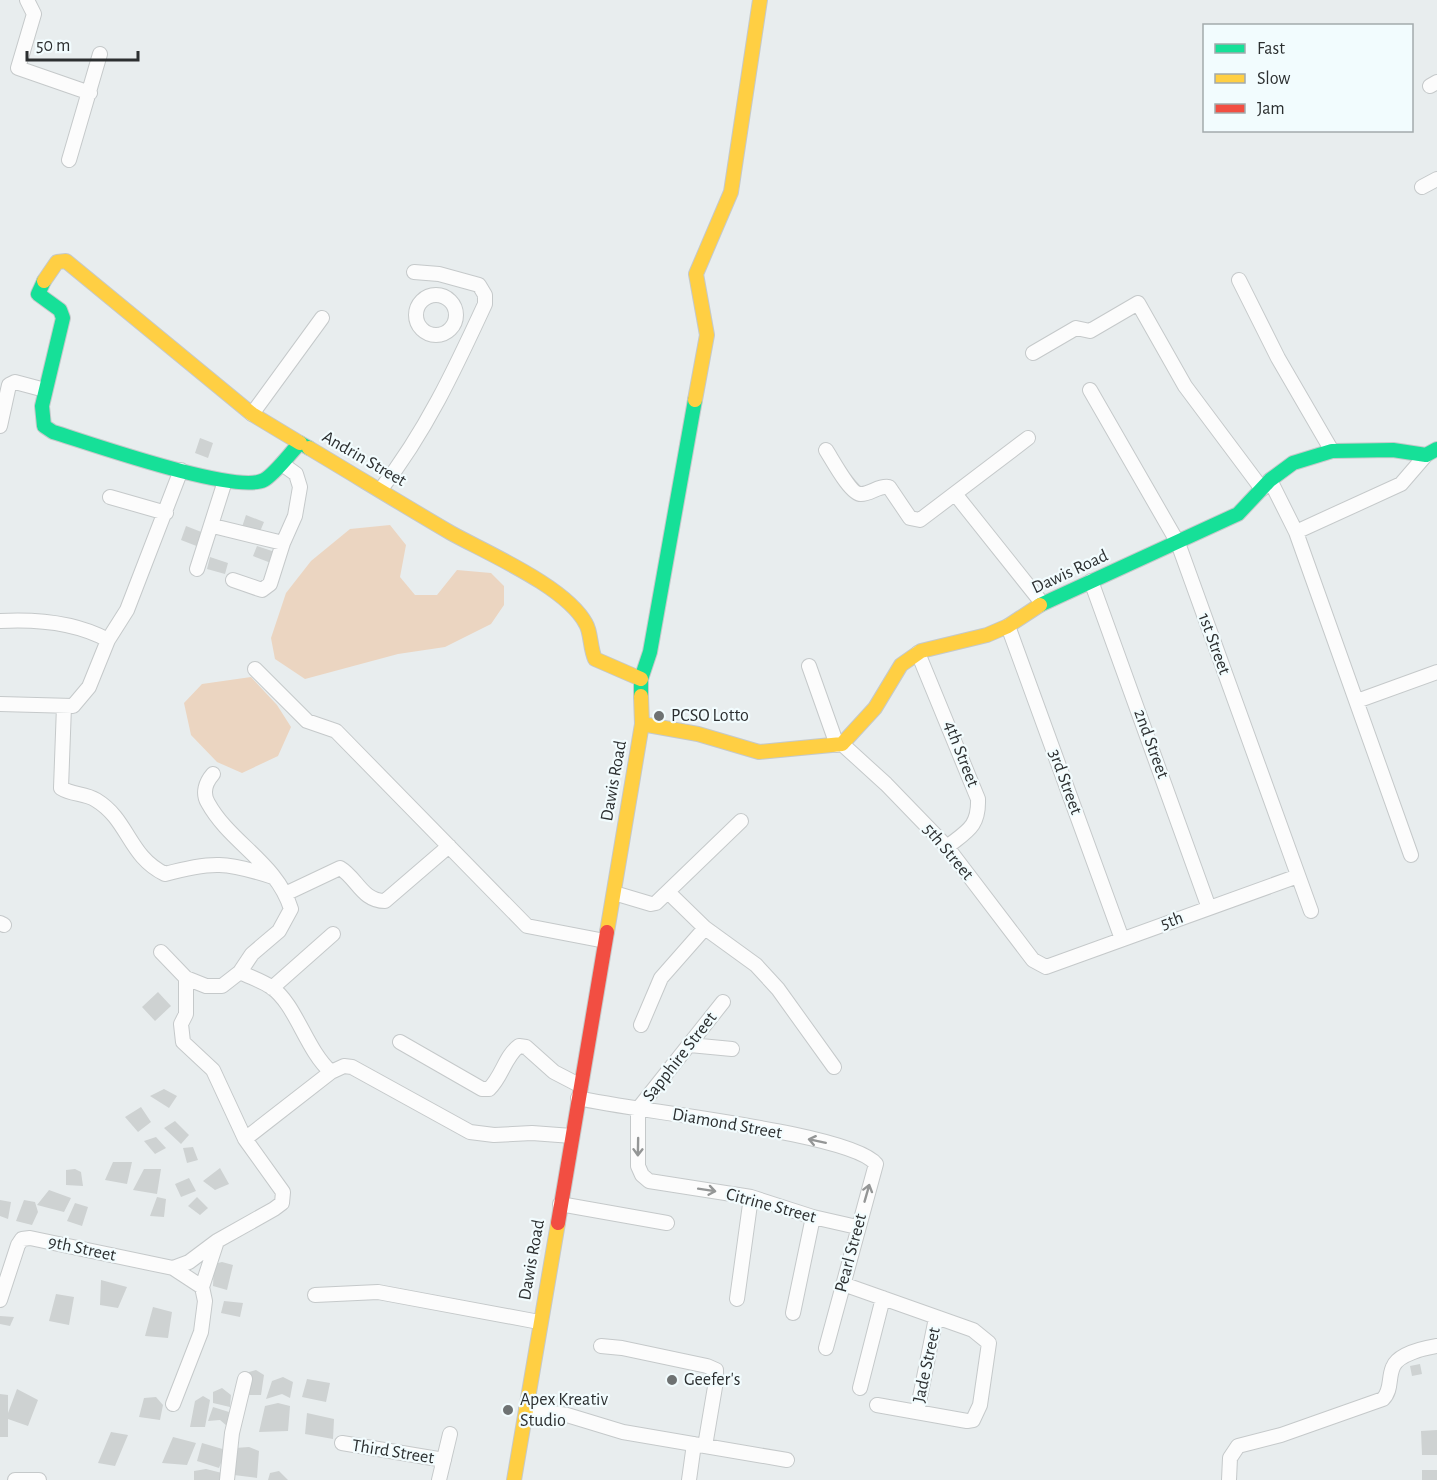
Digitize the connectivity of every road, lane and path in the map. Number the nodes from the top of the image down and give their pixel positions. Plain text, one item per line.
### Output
1 (27, 0) edge
2 (760, 0) edge
3 (100, 54) dead end
4 (90, 93) junction
5 (69, 160) dead end
6 (1437, 179) edge
7 (1422, 187) dead end
8 (414, 272) dead end
9 (1239, 280) dead end
10 (322, 318) dead end
11 (454, 324) dead end
12 (470, 335) junction
13 (1033, 353) dead end
14 (45, 390) junction
15 (1090, 390) dead end
16 (252, 414) junction
17 (0, 426) edge
18 (1028, 438) dead end
19 (300, 443) junction
20 (826, 450) dead end
21 (1332, 451) junction
22 (1431, 452) edge
23 (282, 464) junction
24 (181, 470) junction
25 (225, 481) junction
26 (1266, 484) junction
27 (381, 489) junction
28 (957, 495) junction
29 (110, 497) dead end
30 (166, 513) junction
31 (213, 526) junction
32 (1296, 532) junction
33 (283, 543) junction
34 (1178, 543) junction
35 (197, 569) dead end
36 (233, 580) dead end
37 (1091, 581) junction
38 (1042, 603) junction
39 (0, 621) edge
40 (1008, 626) junction
41 (108, 640) junction
42 (918, 653) junction
43 (809, 666) dead end
44 (255, 669) dead end
45 (1437, 672) edge
46 (641, 679) junction
47 (1358, 701) junction
48 (0, 704) edge
49 (64, 706) junction
50 (642, 724) junction
51 (839, 744) junction
52 (213, 774) dead end
53 (741, 821) dead end
54 (449, 846) junction
55 (947, 847) junction
56 (1411, 855) dead end
57 (1298, 876) junction
58 (273, 877) junction
59 (668, 892) junction
60 (614, 893) junction
61 (285, 894) junction
62 (1209, 908) junction
63 (1311, 911) dead end
64 (705, 928) junction
65 (333, 934) dead end
66 (1122, 939) junction
67 (605, 941) junction
68 (161, 952) dead end
69 (1046, 967) joint
70 (240, 972) junction
71 (186, 978) junction
72 (272, 988) junction
73 (723, 1002) dead end
74 (641, 1024) dead end
75 (400, 1042) dead end
76 (690, 1045) junction
77 (732, 1049) dead end
78 (834, 1067) dead end
79 (331, 1072) junction
80 (580, 1092) junction
81 (638, 1109) junction
82 (572, 1136) junction
83 (245, 1139) junction
84 (872, 1160) joint
85 (649, 1181) joint
86 (752, 1197) junction
87 (560, 1204) junction
88 (813, 1217) junction
89 (667, 1223) dead end
90 (857, 1227) junction
91 (217, 1241) junction
92 (174, 1268) junction
93 (843, 1284) junction
94 (202, 1287) junction
95 (315, 1294) dead end
96 (883, 1298) junction
97 (737, 1299) dead end
98 (0, 1300) edge
99 (793, 1314) dead end
100 (936, 1318) junction
101 (539, 1322) junction
102 (601, 1346) dead end
103 (1437, 1346) edge
104 (826, 1348) dead end
105 (245, 1379) dead end
106 (860, 1388) dead end
107 (173, 1404) dead end
108 (878, 1405) dead end
109 (526, 1409) junction
110 (917, 1413) junction
111 (450, 1434) dead end
112 (342, 1443) dead end
113 (699, 1445) junction
114 (444, 1460) junction
115 (787, 1460) dead end
116 (15, 1480) edge
117 (39, 1480) edge
118 (227, 1480) edge
119 (439, 1480) edge
120 (514, 1480) edge
121 (689, 1480) edge
122 (1229, 1480) edge

1 - 4 street
2 - 46 street
3 - 4 street
4 - 5 street
6 - 7 street
8 - 12 street
9 - 21 street
10 - 16 street
11 - 12 street
12 - 27 street
13 - 26 street
14 - 16 street
14 - 17 street
14 - 24 street, Andrin Street
15 - 34 street, 1st Street
16 - 19 street
18 - 28 street
19 - 23 street, Andrin Street
19 - 27 street, Andrin Street
20 - 28 street
21 - 22 street, Dawis Road
21 - 26 street, Dawis Road
22 - 32 street
23 - 25 street, Andrin Street
23 - 33 street
24 - 25 street, Andrin Street
24 - 30 street
25 - 31 street
26 - 32 street
26 - 34 street, Dawis Road
27 - 46 street, Andrin Street
28 - 38 street
29 - 30 street
30 - 41 street
31 - 33 street
31 - 35 street
32 - 47 street
33 - 36 street
34 - 37 street, Dawis Road
34 - 57 street, 1st Street
37 - 38 street, Dawis Road
37 - 62 street, 2nd Street
38 - 40 street, Dawis Road
39 - 41 street
40 - 42 street, Dawis Road
40 - 66 street, 3rd Street
41 - 49 street
42 - 51 street, Dawis Road
42 - 55 street, 4th Street
43 - 51 street
44 - 54 street
45 - 47 street
46 - 50 street
47 - 56 street
48 - 49 street
49 - 58 street
50 - 51 street, Dawis Road
50 - 60 street, Dawis Road
51 - 55 street, 5th Street
52 - 58 street
53 - 59 street
54 - 61 street
54 - 67 street
55 - 69 street, 5th Street
57 - 62 street, 5th
57 - 63 street, 1st Street
58 - 61 street
59 - 60 street
59 - 64 street
60 - 67 street, Dawis Road
61 - 70 street
62 - 66 street, 5th
64 - 74 street
64 - 78 street
65 - 72 street
66 - 69 street, 5th
67 - 80 street, Dawis Road
68 - 71 street
70 - 71 street
70 - 72 street
71 - 83 street
72 - 79 street
73 - 76 street, Sapphire Street
75 - 80 street, Diamond Street
76 - 77 street
76 - 81 street, Sapphire Street
79 - 82 street
79 - 83 street
80 - 81 street, Diamond Street
80 - 82 street, Dawis Road
84 -> 81 street, Diamond Street
81 -> 85 street, Sapphire Street
82 - 87 street, Dawis Road
83 - 91 street
90 -> 84 street, Pearl Street
85 -> 86 street, Citrine Street
86 - 88 street, Citrine Street
86 - 97 street
87 - 89 street
87 - 101 street, Dawis Road
88 - 90 street, Citrine Street
88 - 99 street
90 - 93 street, Pearl Street
91 - 92 street
91 - 94 street
92 - 94 street, 9th Street
92 - 98 street, 9th Street
93 - 96 street
93 - 104 street, Pearl Street
94 - 107 street
95 - 101 street
96 - 100 street
96 - 106 street
100 - 110 street, Jade Street
100 - 110 street
101 - 109 street, Dawis Road
102 - 113 street
103 - 122 street
105 - 118 street
108 - 110 street
109 - 113 street
109 - 120 street, Dawis Road
111 - 114 street
112 - 114 street, Third Street
113 - 115 street
113 - 121 street
114 - 119 street
116 - 117 street

